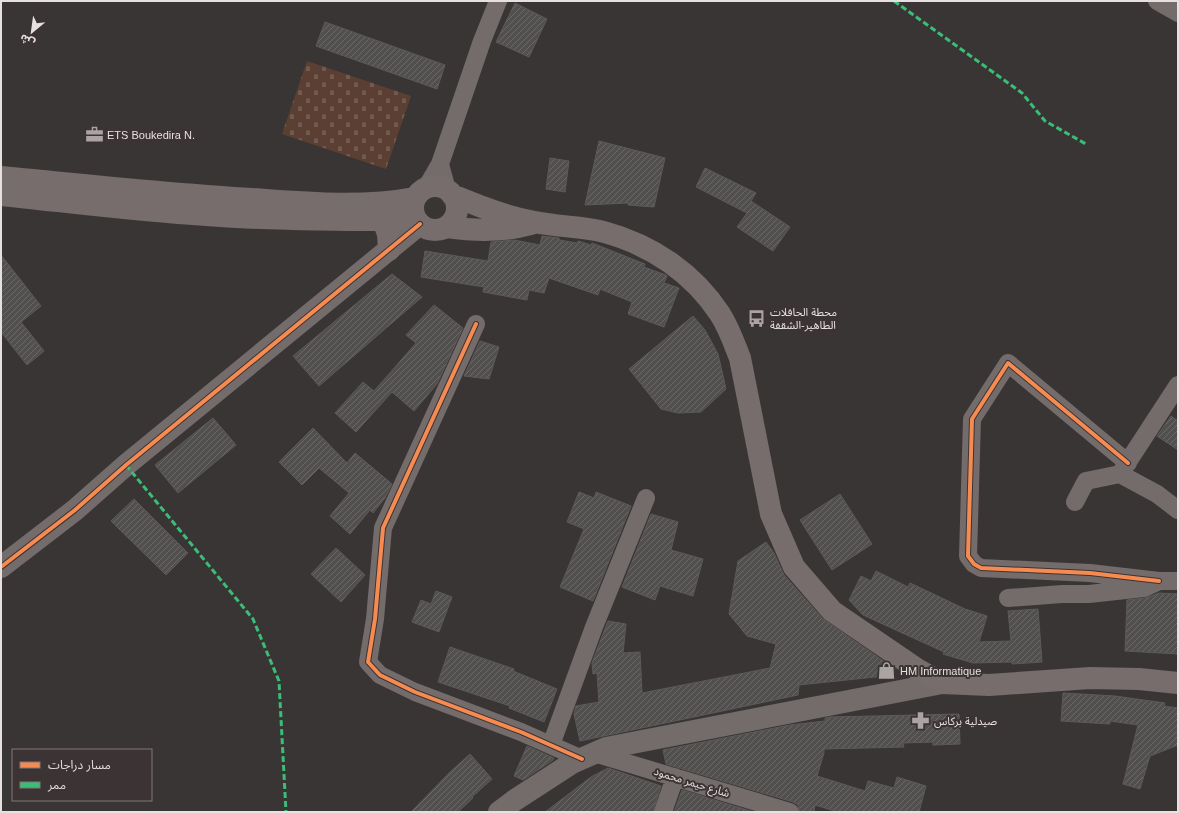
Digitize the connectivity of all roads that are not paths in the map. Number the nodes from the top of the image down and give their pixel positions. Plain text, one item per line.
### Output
1 (498, 1) edge
2 (1156, 1) edge
3 (1178, 13) edge
4 (1, 177) edge
5 (1, 195) edge
6 (429, 202) junction
7 (383, 220) junction
8 (536, 223) junction
9 (446, 227) junction
10 (389, 250) junction
11 (476, 324) dead end
12 (1178, 385) edge
13 (1124, 468) junction
14 (646, 498) dead end
15 (1075, 502) dead end
16 (1178, 510) edge
17 (1, 567) edge
18 (1159, 581) junction
19 (1178, 581) edge
20 (1008, 598) dead end
21 (942, 682) junction
22 (1178, 683) edge
23 (550, 745) junction
24 (588, 756) junction
25 (674, 777) junction
26 (750, 806) edge
27 (499, 812) edge
28 (663, 812) edge
29 (790, 812) edge

1 - 6 street
2 - 3 street
4 - 6 main road
5 - 7 main road
6 - 7 main road
6 - 8 main road
6 - 9 main road
6 - 9 main road
6 - 10 street
7 - 10 main road
8 - 9 main road
8 - 21 main road
10 - 17 street
11 - 23 street, شارع حيمر محمود
12 - 13 street
13 - 15 street
13 - 16 street
13 - 18 street
14 - 23 street
18 - 19 street
18 - 20 street
21 - 22 main road
21 - 24 street
23 - 24 street, شارع حيمر محمود
24 - 25 street, شارع حيمر محمود
24 - 27 street
25 - 26 street, شارع حيمر محمود
25 - 28 street
26 - 29 street, شارع حيمر محمود

